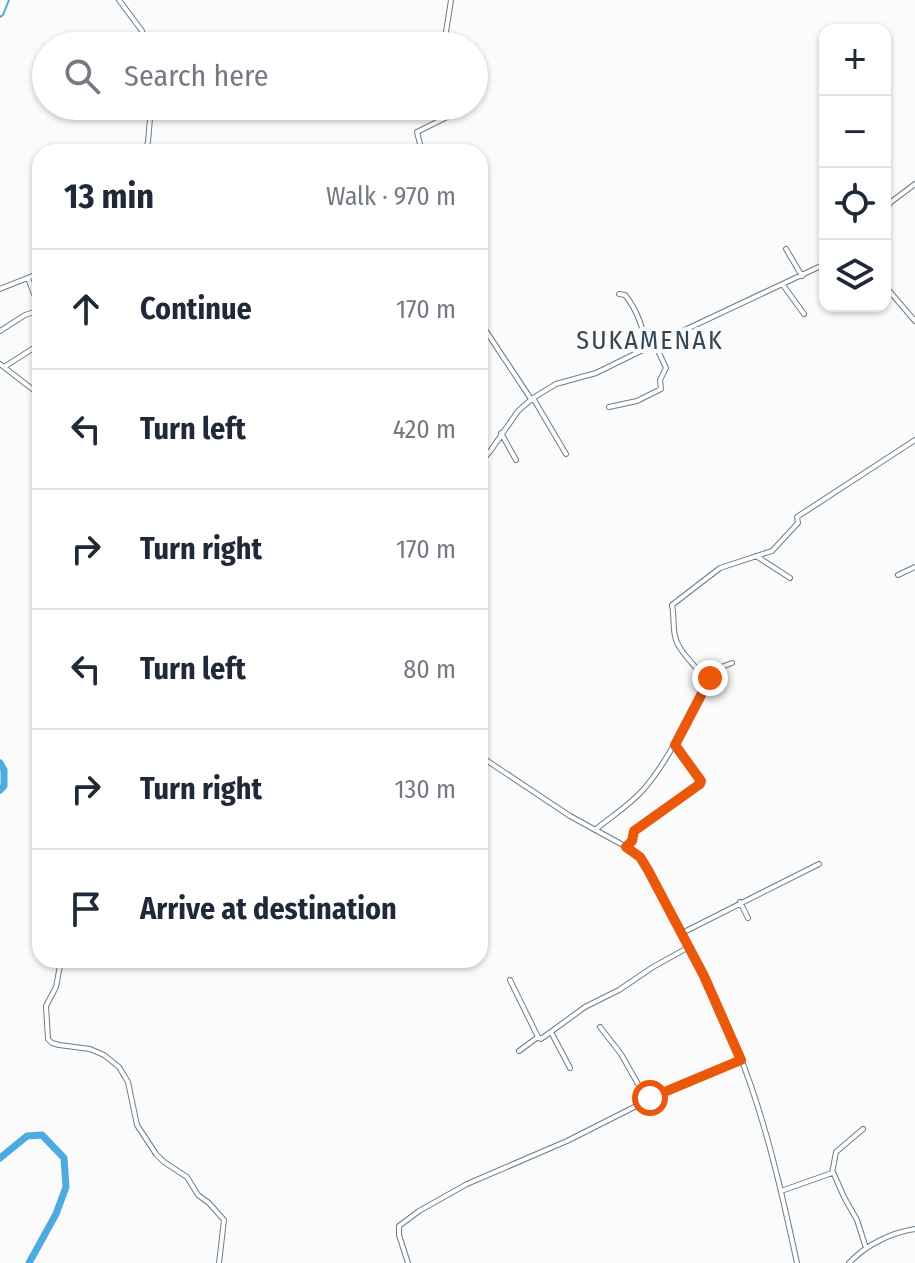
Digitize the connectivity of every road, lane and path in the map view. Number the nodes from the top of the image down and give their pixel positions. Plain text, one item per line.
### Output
1 (119, 0) edge
2 (451, 0) edge
3 (142, 32) edge
4 (446, 32) edge
5 (150, 120) edge
6 (441, 120) edge
7 (147, 144) edge
8 (420, 144) edge
9 (915, 184) edge
10 (891, 202) edge
11 (786, 249) dead end
12 (819, 267) edge
13 (32, 276) edge
14 (802, 276) junction
15 (28, 278) junction
16 (783, 285) junction
17 (0, 289) edge
18 (32, 289) edge
19 (891, 293) edge
20 (619, 294) dead end
21 (32, 313) edge
22 (804, 314) dead end
23 (915, 321) edge
24 (0, 331) edge
25 (488, 334) edge
26 (655, 344) junction
27 (32, 348) edge
28 (647, 348) junction
29 (2, 365) edge
30 (32, 389) edge
31 (532, 398) junction
32 (609, 407) dead end
33 (501, 433) junction
34 (915, 440) edge
35 (488, 451) edge
36 (566, 454) dead end
37 (516, 460) dead end
38 (756, 556) junction
39 (915, 567) edge
40 (898, 575) dead end
41 (790, 578) dead end
42 (732, 663) dead end
43 (707, 682) junction
44 (675, 745) junction
45 (488, 761) edge
46 (595, 830) junction
47 (626, 847) junction
48 (819, 864) dead end
49 (740, 902) junction
50 (748, 918) dead end
51 (682, 933) junction
52 (689, 947) junction
53 (60, 968) edge
54 (510, 980) dead end
55 (600, 1027) dead end
56 (551, 1032) junction
57 (538, 1037) junction
58 (519, 1051) dead end
59 (741, 1060) junction
60 (570, 1068) dead end
61 (647, 1100) junction
62 (863, 1129) dead end
63 (833, 1172) junction
64 (781, 1191) junction
65 (915, 1229) edge
66 (866, 1248) junction
67 (219, 1263) edge
68 (408, 1263) edge
69 (797, 1263) edge
70 (849, 1263) edge

1 - 3 street
2 - 4 street
5 - 7 street
6 - 8 street
9 - 10 street
11 - 14 street
12 - 14 street
13 - 15 street
14 - 16 street
15 - 17 street
15 - 18 street
16 - 22 street
16 - 26 street
19 - 23 street
20 - 28 street
21 - 24 street
25 - 31 street
26 - 28 street
26 - 32 street
27 - 29 street
28 - 31 street
29 - 30 street
31 - 33 street
31 - 36 street
33 - 35 street
33 - 37 street
34 - 38 street
38 - 41 street
38 - 43 street
39 - 40 street
42 - 43 street
43 - 44 street
44 - 46 street
44 - 47 street
45 - 46 street
46 - 47 street
47 - 51 street
48 - 49 street
49 - 50 street
49 - 51 street
51 - 52 street
52 - 56 street
52 - 59 street
53 - 67 street
54 - 57 street
55 - 61 street
56 - 57 street
56 - 60 street
57 - 58 street
59 - 61 street
59 - 64 street
61 - 68 street
62 - 63 street
63 - 64 street
63 - 66 street
64 - 69 street
65 - 66 street
66 - 70 street

